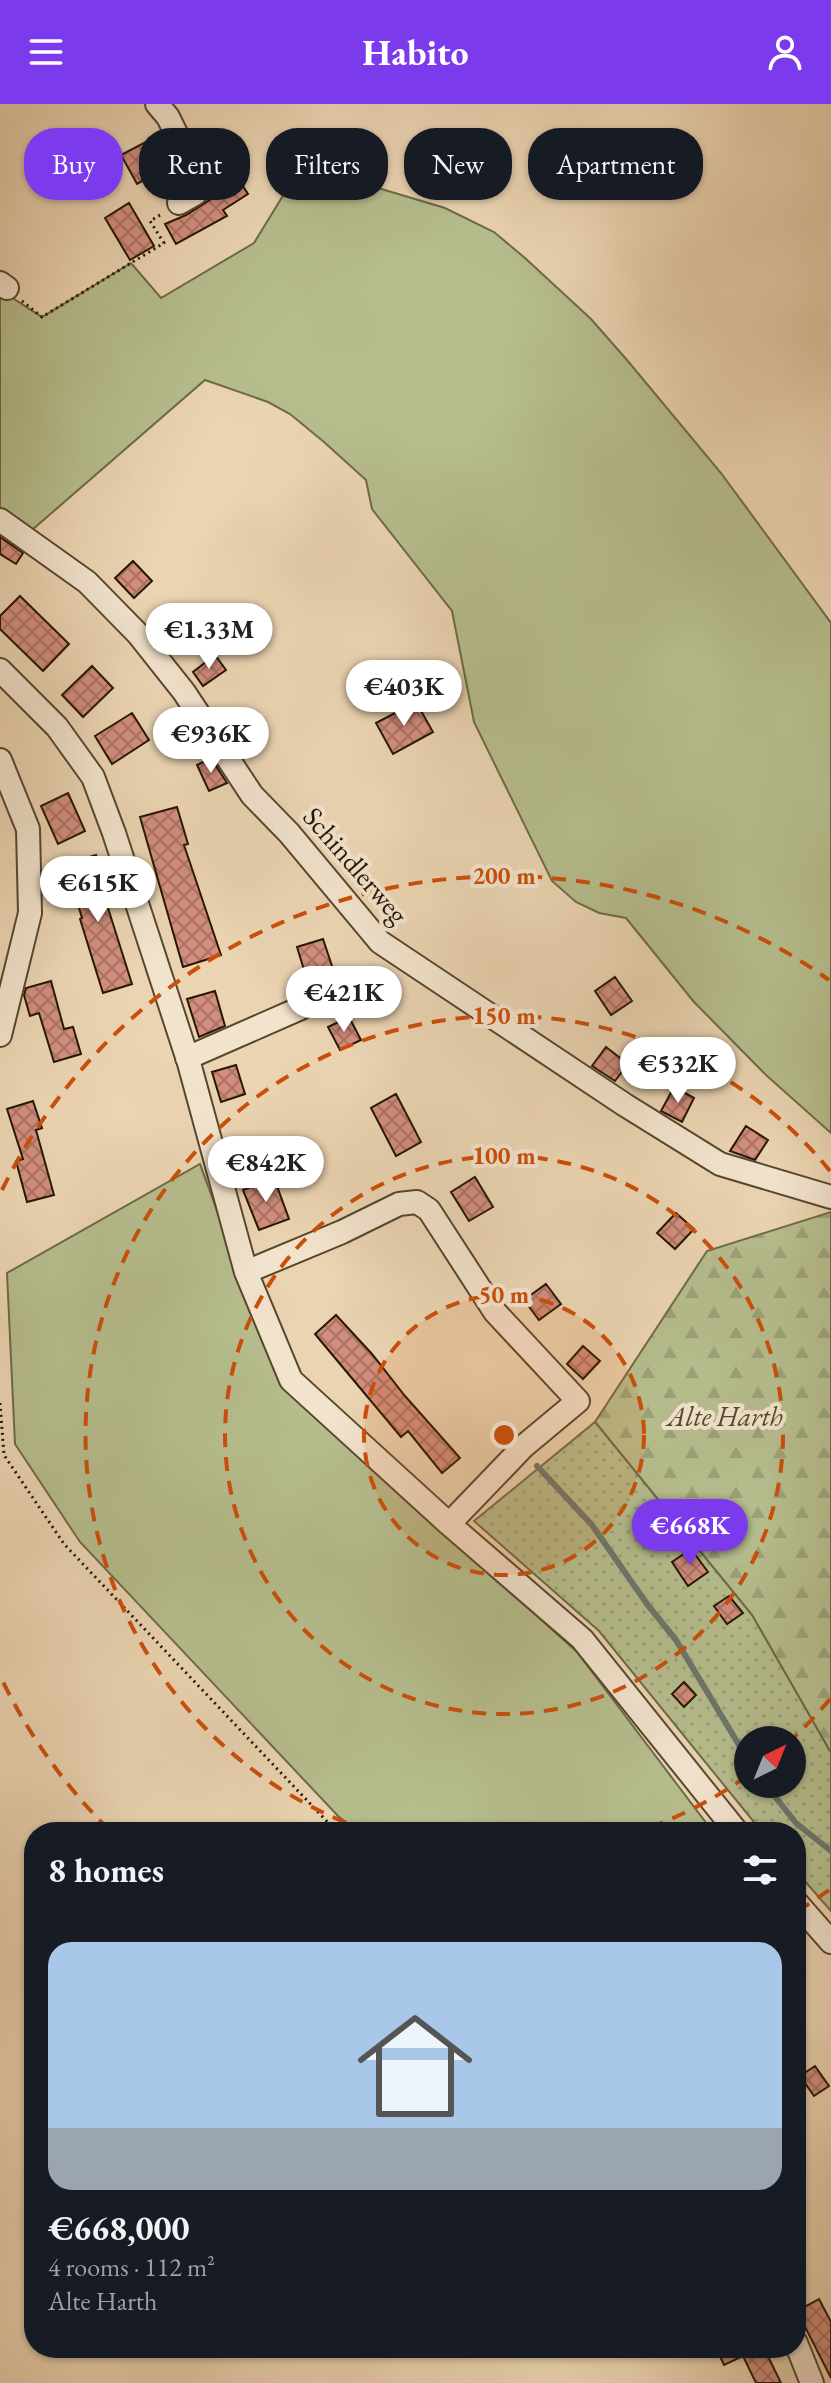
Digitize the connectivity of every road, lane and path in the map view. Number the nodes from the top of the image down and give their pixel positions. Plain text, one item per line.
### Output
1 (157, 104) edge
2 (179, 203) joint
3 (3, 286) edge
4 (0, 520) edge
5 (0, 670) edge
6 (0, 760) edge
7 (301, 1008) dead end
8 (0, 1035) edge
9 (187, 1058) junction
10 (831, 1197) edge
11 (246, 1272) junction
12 (0, 1403) edge
13 (449, 1524) junction
14 (328, 1822) edge
15 (729, 1822) edge
16 (806, 1913) edge
17 (831, 1942) edge
18 (802, 2358) edge
19 (812, 2383) edge

1 - 2 street
2 - 3 path
4 - 10 street, Schindlerweg
5 - 9 street
6 - 8 street
7 - 9 street
9 - 11 street
11 - 13 street
11 - 13 street
12 - 14 path
13 - 15 street
16 - 17 street
18 - 19 street

